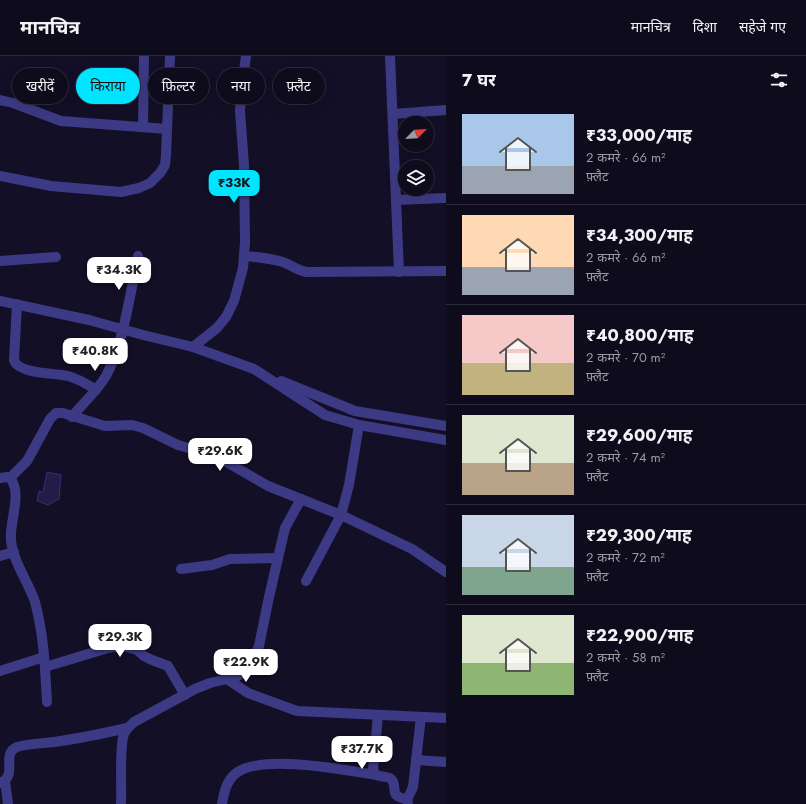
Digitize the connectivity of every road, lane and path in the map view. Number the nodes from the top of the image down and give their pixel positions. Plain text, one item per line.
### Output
1 (144, 56) edge
2 (170, 56) edge
3 (246, 56) edge
4 (390, 56) edge
5 (0, 100) edge
6 (446, 110) edge
7 (392, 114) junction
8 (143, 127) junction
9 (167, 129) junction
10 (0, 176) edge
11 (446, 198) edge
12 (396, 200) junction
13 (138, 256) dead end
14 (244, 256) junction
15 (56, 257) dead end
16 (0, 261) edge
17 (446, 271) edge
18 (399, 272) junction
19 (0, 301) edge
20 (17, 304) junction
21 (122, 330) junction
22 (193, 347) junction
23 (254, 369) junction
24 (96, 390) junction
25 (72, 416) junction
26 (359, 425) junction
27 (446, 426) edge
28 (446, 440) edge
29 (5, 478) edge
30 (301, 499) junction
31 (340, 515) junction
32 (14, 552) junction
33 (0, 556) edge
34 (278, 558) junction
35 (181, 569) dead end
36 (446, 572) edge
37 (306, 581) dead end
38 (45, 662) junction
39 (0, 670) edge
40 (227, 680) junction
41 (185, 695) junction
42 (47, 702) dead end
43 (378, 715) junction
44 (421, 718) junction
45 (446, 718) edge
46 (127, 728) junction
47 (416, 760) junction
48 (446, 762) edge
49 (376, 775) junction
50 (3, 782) edge
51 (408, 802) edge
52 (8, 804) edge
53 (121, 804) edge
54 (222, 804) edge

1 - 8 street
2 - 9 street
3 - 14 street
4 - 7 street
5 - 8 street
6 - 7 street
7 - 12 street
8 - 9 street
9 - 10 street
11 - 12 street
12 - 18 street
13 - 21 street
14 - 18 street
14 - 22 street
15 - 16 street
17 - 18 street
19 - 20 street
20 - 21 street
20 - 24 street
21 - 22 street
21 - 24 street
22 - 23 street
23 - 26 street
23 - 27 street
24 - 25 street
25 - 29 street
25 - 30 street
26 - 28 street
26 - 31 street
29 - 32 street
30 - 31 street
30 - 34 street
31 - 36 street
31 - 37 street
32 - 33 street
32 - 38 street
34 - 35 street
34 - 40 street
38 - 39 street
38 - 41 street
38 - 42 street
40 - 41 street
40 - 43 street
41 - 46 street
43 - 44 street
43 - 49 street
44 - 45 street
44 - 47 street
46 - 50 street
46 - 53 street
47 - 48 street
47 - 51 street
49 - 51 street
49 - 54 street
50 - 52 street

